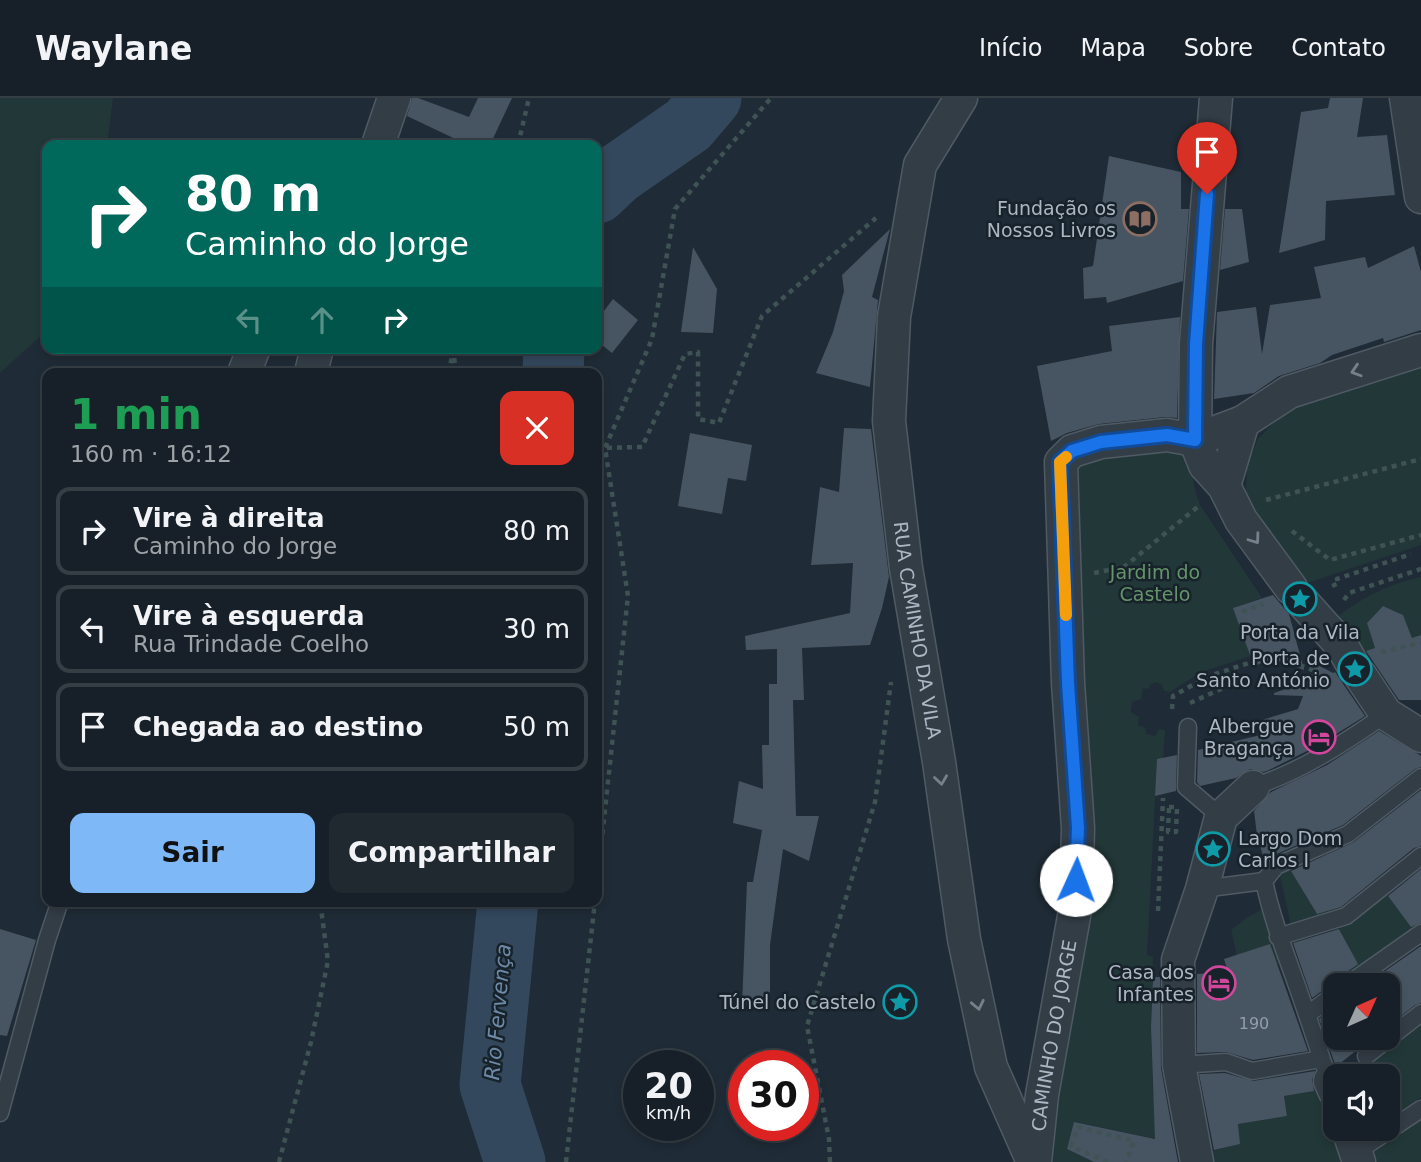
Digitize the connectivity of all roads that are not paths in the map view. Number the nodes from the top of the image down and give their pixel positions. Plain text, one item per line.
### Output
1 (394, 98) edge
2 (961, 98) edge
3 (1216, 98) edge
4 (1406, 98) edge
5 (380, 140) edge
6 (1421, 197) edge
7 (1421, 350) edge
8 (1243, 422) junction
9 (1195, 440) junction
10 (1229, 498) junction
11 (1386, 714) junction
12 (1188, 727) road end
13 (1420, 734) edge
14 (1421, 777) edge
15 (1253, 788) joint
16 (1221, 817) junction
17 (1421, 856) edge
18 (1264, 880) junction
19 (1202, 889) junction
20 (58, 907) edge
21 (1421, 933) edge
22 (1278, 937) junction
23 (1364, 973) edge
24 (1323, 1003) edge
25 (1421, 1013) edge
26 (1307, 1015) junction
27 (1366, 1056) dead end
28 (1329, 1064) edge
29 (1179, 1065) junction
30 (1323, 1075) edge
31 (1421, 1109) edge
32 (0, 1113) edge
33 (1354, 1148) edge
34 (1034, 1162) edge
35 (1197, 1162) edge

1 - 5 street
2 -> 34 street, RUA CAMINHO DA VILA
3 - 9 street
4 - 6 street
7 -> 8 street
8 - 9 street
8 - 10 street
9 - 10 street
9 - 34 street, CAMINHO DO JORGE
10 -> 11 street
11 - 13 street
11 - 15 lane
12 - 16 lane
14 - 18 lane
15 - 16 street
16 - 19 street
17 - 22 lane
18 - 19 lane
18 - 22 lane
19 - 29 street
20 - 32 lane
21 - 23 lane
22 - 26 lane
24 - 26 lane
25 - 27 lane
26 - 28 lane
29 - 30 lane
29 - 35 street
31 - 33 lane

